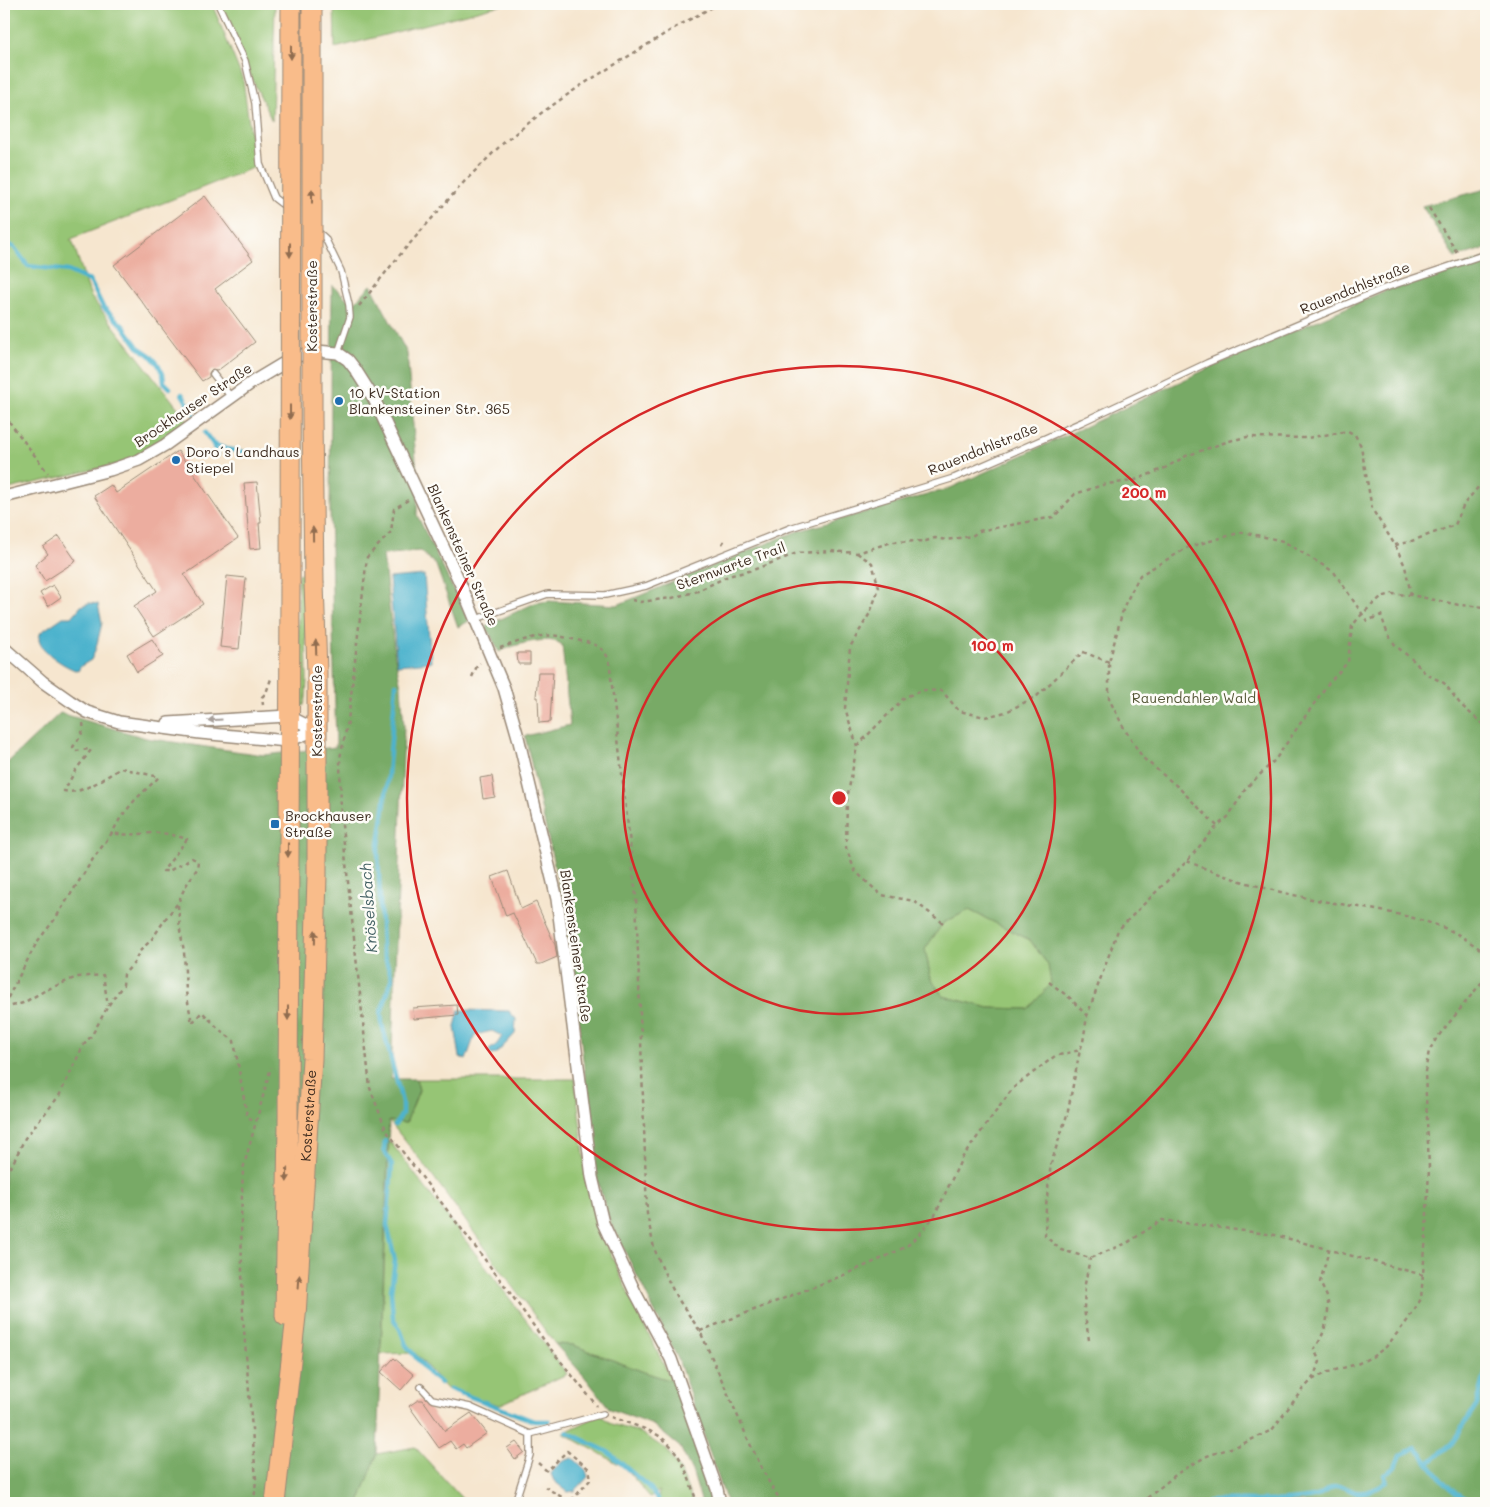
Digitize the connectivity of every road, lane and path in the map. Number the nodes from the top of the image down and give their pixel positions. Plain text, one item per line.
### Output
1 (218, 4) edge
2 (291, 4) edge
3 (312, 4) edge
4 (718, 4) edge
5 (1429, 208) dead end
6 (296, 215) dead end
7 (303, 221) dead end
8 (1486, 254) edge
9 (1463, 261) junction
10 (350, 317) junction
11 (338, 353) junction
12 (213, 374) dead end
13 (231, 398) junction
14 (4, 415) edge
15 (1486, 478) edge
16 (56, 484) junction
17 (4, 497) edge
18 (400, 505) dead end
19 (1395, 545) junction
20 (857, 553) junction
21 (624, 591) junction
22 (1411, 595) junction
23 (1486, 607) edge
24 (1362, 614) junction
25 (476, 619) junction
26 (4, 648) edge
27 (489, 651) junction
28 (1109, 662) junction
29 (273, 671) dead end
30 (80, 707) junction
31 (288, 716) junction
32 (264, 717) junction
33 (141, 725) junction
34 (1486, 727) edge
35 (316, 730) junction
36 (288, 741) junction
37 (857, 746) junction
38 (1217, 826) junction
39 (112, 833) junction
40 (1187, 861) junction
41 (178, 904) junction
42 (943, 923) dead end
43 (1486, 953) edge
44 (1486, 977) edge
45 (1049, 982) dead end
46 (108, 1006) junction
47 (4, 1007) edge
48 (1087, 1016) junction
49 (1080, 1050) junction
50 (273, 1059) dead end
51 (255, 1122) junction
52 (4, 1174) edge
53 (1330, 1250) junction
54 (1090, 1258) junction
55 (1422, 1275) junction
56 (700, 1331) junction
57 (1089, 1340) dead end
58 (1312, 1380) junction
59 (421, 1387) dead end
60 (603, 1414) junction
61 (284, 1417) junction
62 (530, 1434) junction
63 (530, 1455) junction
64 (545, 1487) dead end
65 (517, 1496) dead end
66 (254, 1503) edge
67 (275, 1503) edge
68 (571, 1503) edge
69 (697, 1503) edge
70 (720, 1503) edge
71 (782, 1503) edge
72 (1141, 1503) edge

1 - 6 lane
2 -> 31 main road, Kosterstraße, bridge
35 -> 3 main road, Kosterstraße, bridge
4 - 10 path
5 - 9 path
7 - 10 lane
8 - 9 lane, Rauendahlstraße
9 - 21 lane, Rauendahlstraße
10 - 11 lane
11 - 13 street, Brockhauser Straße
11 - 25 street, Blankensteiner Straße
12 - 13 lane
13 - 16 street, Brockhauser Straße
14 - 16 path
15 - 19 path
16 - 17 street, Brockhauser Straße
18 - 60 path
19 - 20 path, Sternwarte Trail
19 - 22 path, Sternwarte Trail
20 - 21 path, Sternwarte Trail
20 - 37 path
21 - 25 lane, Rauendahlstraße
22 - 23 path
22 - 24 path
24 - 28 path
24 - 34 path
24 - 38 path
25 - 27 street, Blankensteiner Straße
26 - 30 street
27 - 56 path
27 - 70 street, Blankensteiner Straße
28 - 37 path
28 - 38 path
29 - 32 path
30 - 33 street
30 - 39 path
31 - 32 street
31 - 35 street
31 - 36 main road, Kosterstraße
32 -> 33 street
33 - 36 street
35 - 36 street
61 -> 35 main road, Kosterstraße
36 -> 61 main road, Kosterstraße
37 - 42 path
38 - 40 path
39 - 41 path
39 - 47 path
40 - 43 path
40 - 48 path
41 - 46 path
41 - 51 path
44 - 55 path
45 - 48 path
46 - 47 path
46 - 52 path
48 - 49 path
49 - 54 path
49 - 56 path
50 - 51 path
51 - 66 path
53 - 54 path
53 - 55 path
53 - 58 path
54 - 57 path
55 - 58 path
56 - 71 path
58 - 72 path
59 - 62 lane
60 - 62 lane
60 - 69 path
61 - 67 main road, Kosterstraße
62 - 63 lane
63 - 65 lane
63 - 68 path
64 - 68 path

